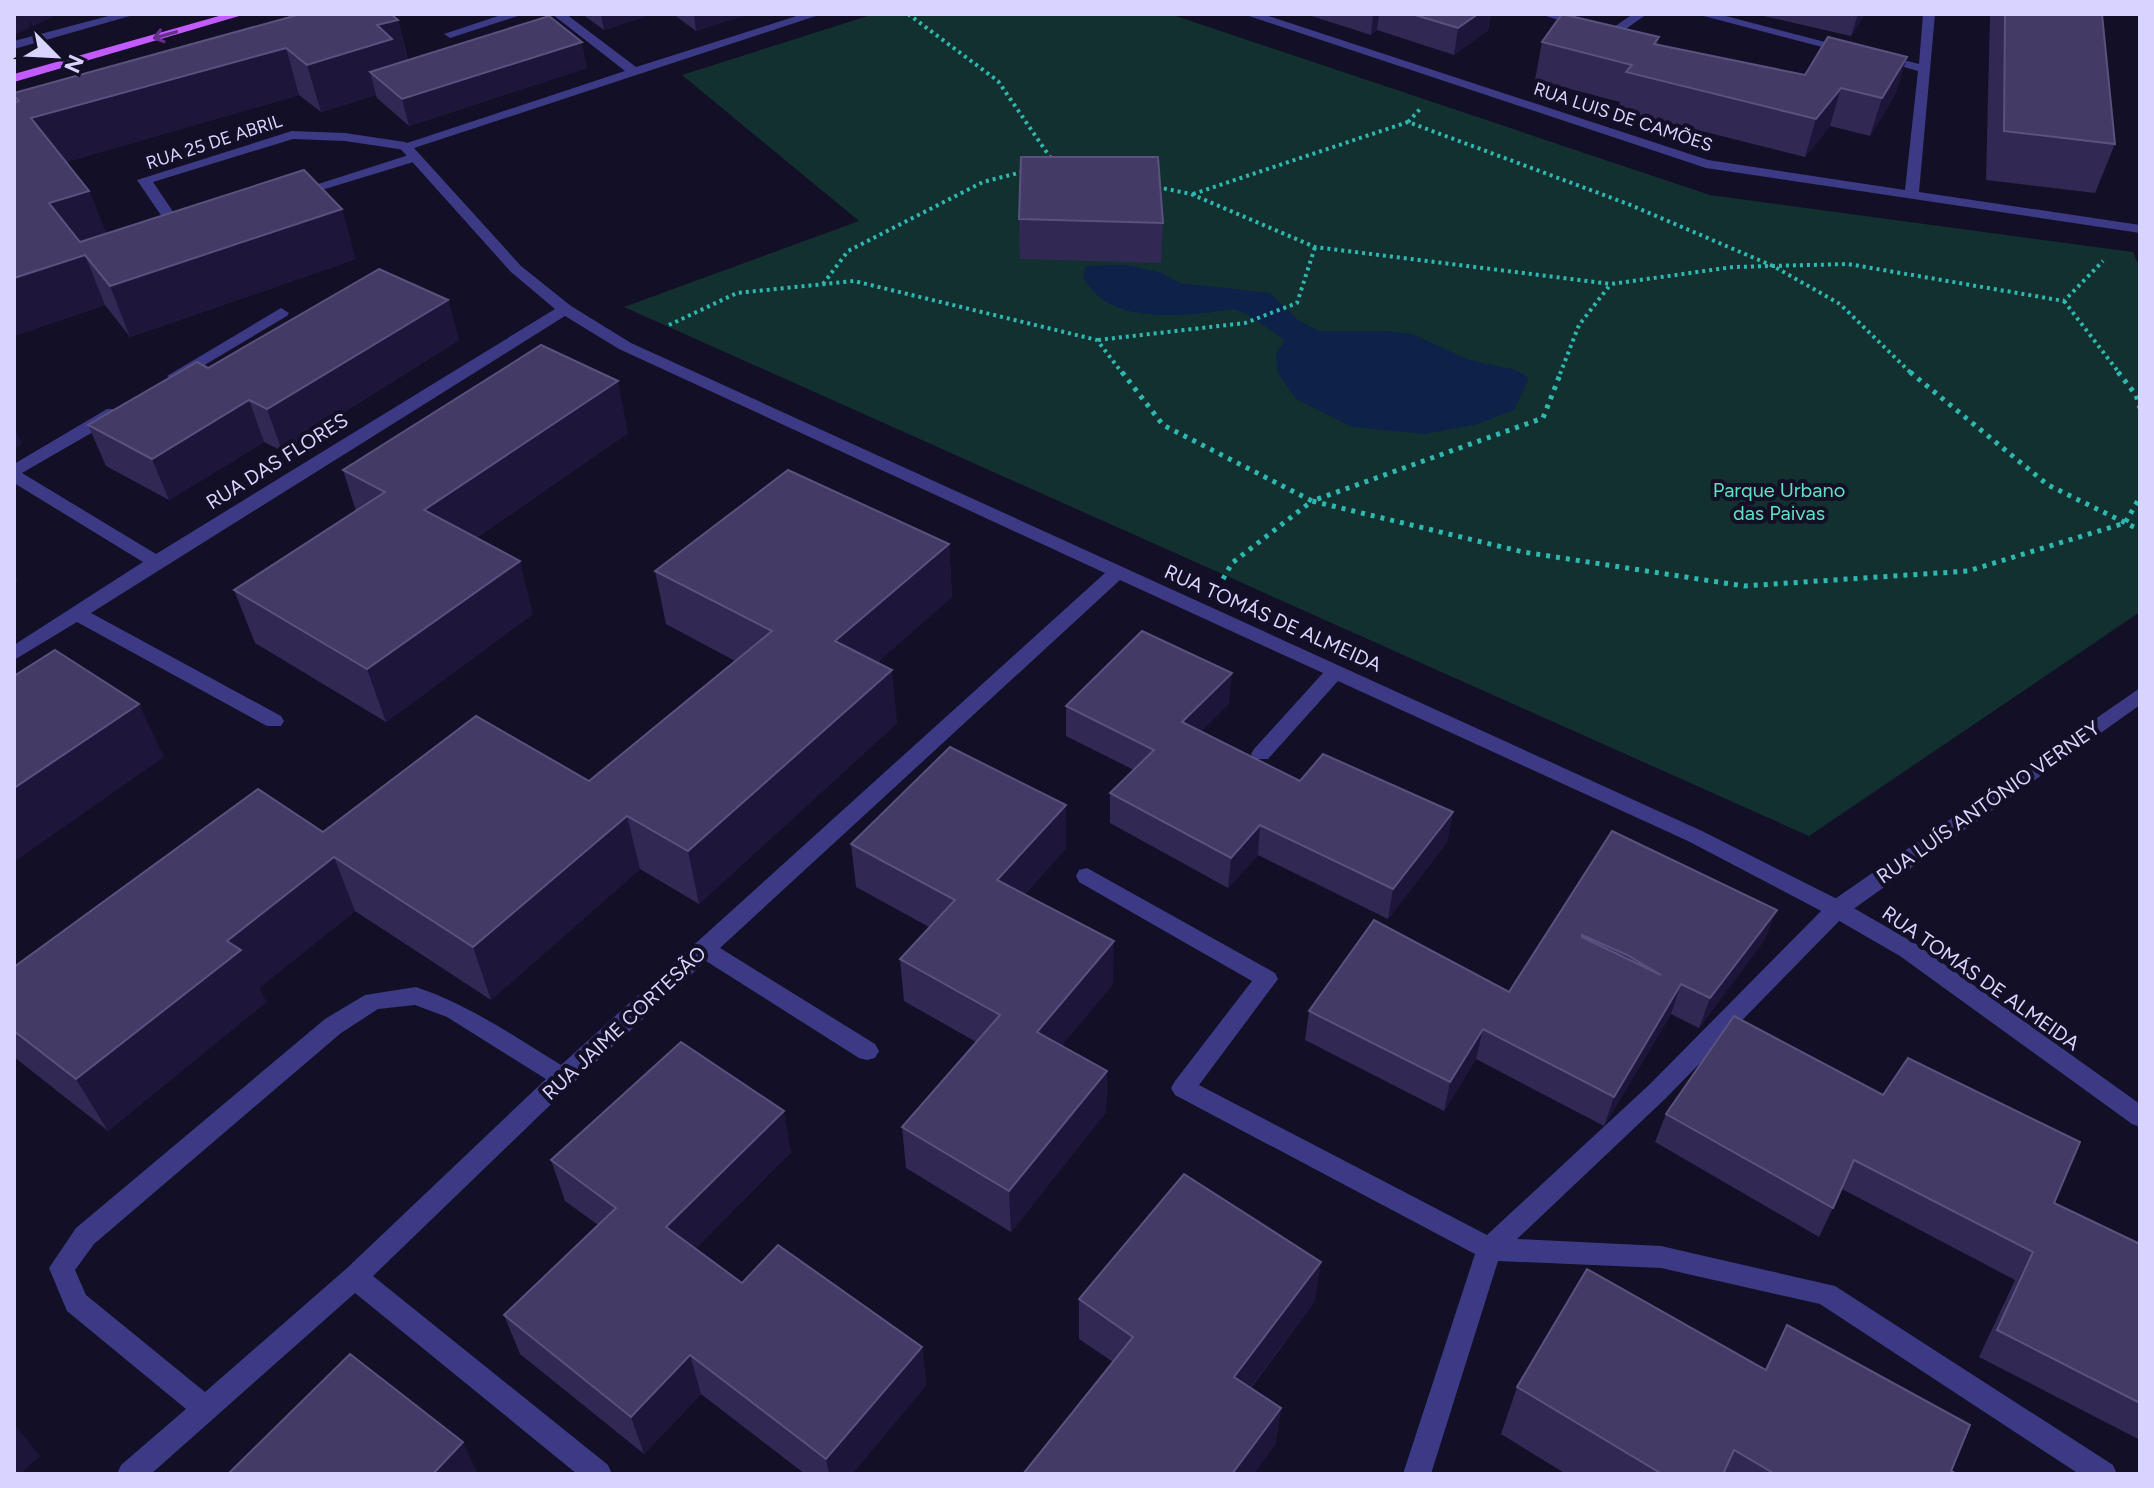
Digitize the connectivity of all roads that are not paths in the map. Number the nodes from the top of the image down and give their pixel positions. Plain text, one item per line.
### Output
1 (131, 14) edge
2 (240, 14) edge
3 (518, 14) edge
4 (558, 14) edge
5 (816, 14) edge
6 (1249, 14) edge
7 (1546, 14) edge
8 (1641, 14) edge
9 (1702, 14) edge
10 (1929, 14) edge
11 (450, 34) dead end
12 (14, 45) edge
13 (1925, 69) junction
14 (634, 72) junction
15 (14, 78) edge
16 (410, 151) junction
17 (1912, 194) junction
18 (282, 198) edge
19 (206, 219) edge
20 (2140, 229) edge
21 (565, 309) junction
22 (281, 313) dead end
23 (161, 384) edge
24 (134, 400) edge
25 (14, 474) edge
26 (156, 562) junction
27 (1118, 572) junction
28 (78, 614) junction
29 (14, 654) edge
30 (1336, 671) junction
31 (2140, 695) edge
32 (274, 721) dead end
33 (1261, 754) dead end
34 (1087, 876) dead end
35 (1837, 909) junction
36 (705, 949) junction
37 (867, 1051) dead end
38 (563, 1078) junction
39 (2140, 1117) edge
40 (1489, 1249) junction
41 (355, 1277) junction
42 (204, 1407) junction
43 (131, 1474) edge
44 (598, 1474) edge
45 (1417, 1474) edge
46 (2103, 1474) edge

1 - 12 street
2 -> 15 main road
3 - 11 street
4 - 14 street
5 - 14 street, RUA 25 DE ABRIL
6 - 17 street, RUA LUIS DE CAMÕES
7 - 8 street
9 - 13 street
10 - 13 street
13 - 17 street
14 - 16 street, RUA 25 DE ABRIL
16 - 18 street, RUA 25 DE ABRIL
16 - 19 street, RUA 25 DE ABRIL
16 - 21 street, RUA TOMÁS DE ALMEIDA
17 - 20 street, RUA LUIS DE CAMÕES
21 - 26 street, RUA DAS FLORES
21 - 27 street, RUA TOMÁS DE ALMEIDA
22 - 23 street
24 - 25 street
25 - 26 street
26 - 28 street, RUA DAS FLORES
27 - 30 street, RUA TOMÁS DE ALMEIDA
27 - 36 street, RUA JAIME CORTESÃO
28 - 29 street, RUA DAS FLORES
28 - 32 street
30 - 33 street
30 - 35 street, RUA TOMÁS DE ALMEIDA
31 - 35 street, RUA LUÍS ANTÓNIO VERNEY
34 - 40 street
35 - 39 street, RUA TOMÁS DE ALMEIDA
35 - 40 street, RUA LUÍS ANTÓNIO VERNEY
36 - 37 street
36 - 38 street, RUA JAIME CORTESÃO
38 - 41 street, RUA JAIME CORTESÃO
38 - 42 street
40 - 45 street
40 - 46 street
41 - 42 street, RUA JAIME CORTESÃO
41 - 44 street
42 - 43 street, RUA JAIME CORTESÃO

